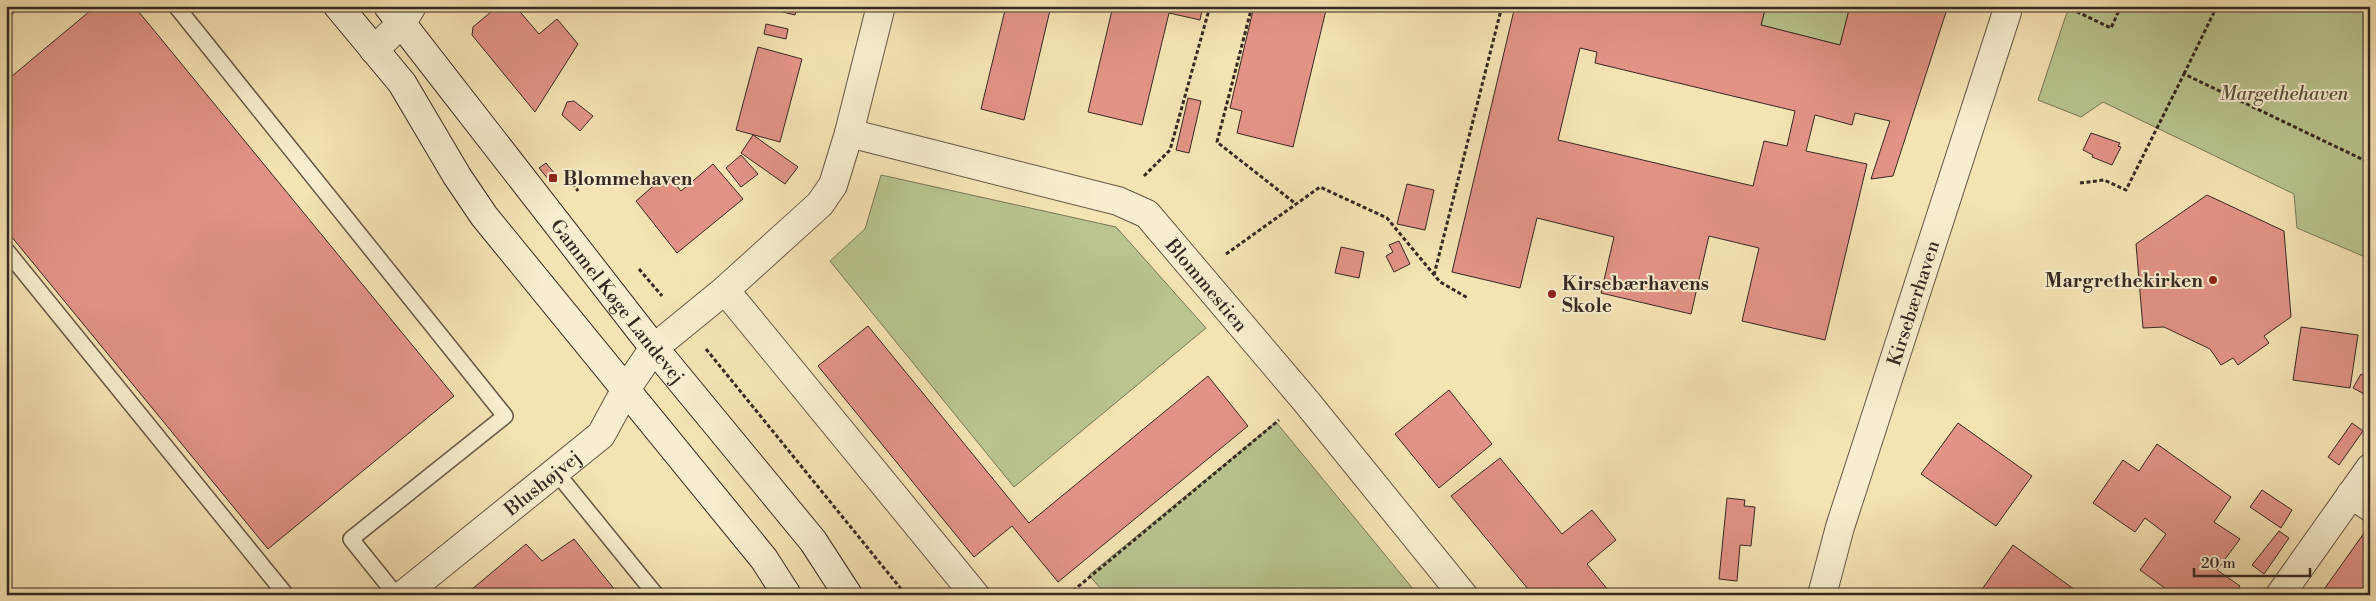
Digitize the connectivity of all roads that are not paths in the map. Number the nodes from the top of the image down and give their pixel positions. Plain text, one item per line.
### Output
1 (176, 6) edge
2 (338, 6) edge
3 (881, 6) edge
4 (400, 12) edge
5 (2007, 12) dead end
6 (374, 50) junction
7 (849, 134) junction
8 (6, 250) edge
9 (725, 290) junction
10 (654, 348) junction
11 (626, 389) junction
12 (2370, 468) edge
13 (556, 472) junction
14 (2360, 501) edge
15 (286, 595) edge
16 (396, 595) edge
17 (403, 595) edge
18 (656, 595) edge
19 (787, 595) edge
20 (848, 595) edge
21 (975, 595) edge
22 (1463, 595) edge
23 (1822, 595) edge
24 (2280, 595) edge

1 - 16 lane
2 - 6 street
3 - 7 street
4 - 6 street
4 - 10 street, Gammel Køge Landevej
5 - 23 street, Kirsebærhaven
6 - 11 street
7 - 9 street
7 - 22 street, Blommestien
8 - 15 lane
9 - 10 street
9 - 21 street
10 - 11 street, Blushøjvej
10 - 20 street, Gammel Køge Landevej
11 - 13 street, Blushøjvej
11 - 19 street
12 - 14 street
13 - 17 street, Blushøjvej
13 - 18 lane
14 - 24 street

